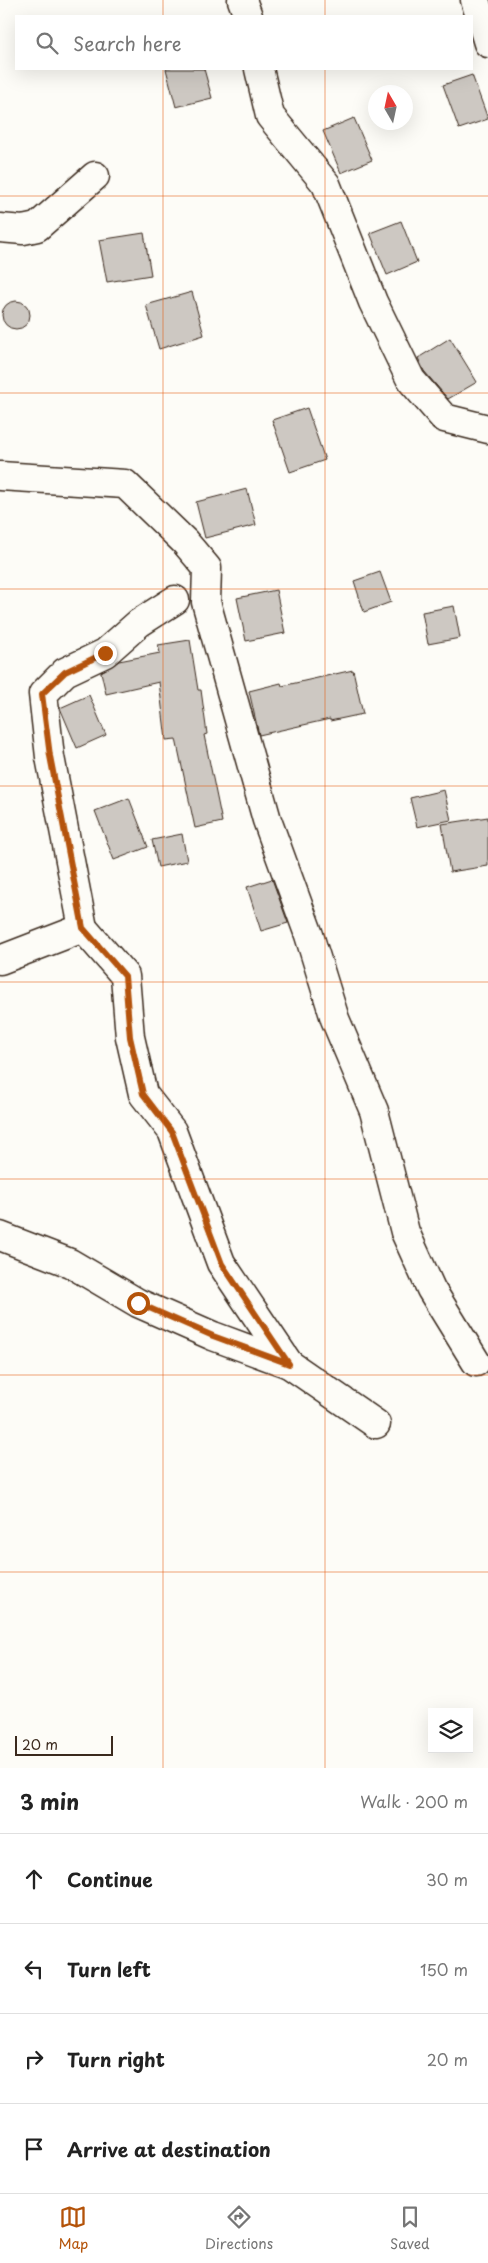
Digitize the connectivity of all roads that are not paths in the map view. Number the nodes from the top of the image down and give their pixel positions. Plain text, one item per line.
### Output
1 (242, 0) edge
2 (475, 0) edge
3 (248, 15) edge
4 (488, 43) edge
5 (259, 70) edge
6 (95, 176) dead end
7 (0, 228) edge
8 (488, 429) edge
9 (0, 476) edge
10 (175, 600) dead end
11 (83, 928) junction
12 (0, 960) edge
13 (0, 1236) edge
14 (476, 1362) dead end
15 (289, 1364) junction
16 (376, 1424) dead end

1 - 3 street
2 - 4 street
5 - 8 street
6 - 7 street
9 - 14 street
10 - 11 street
11 - 12 street
11 - 15 street
13 - 15 street
15 - 16 street

